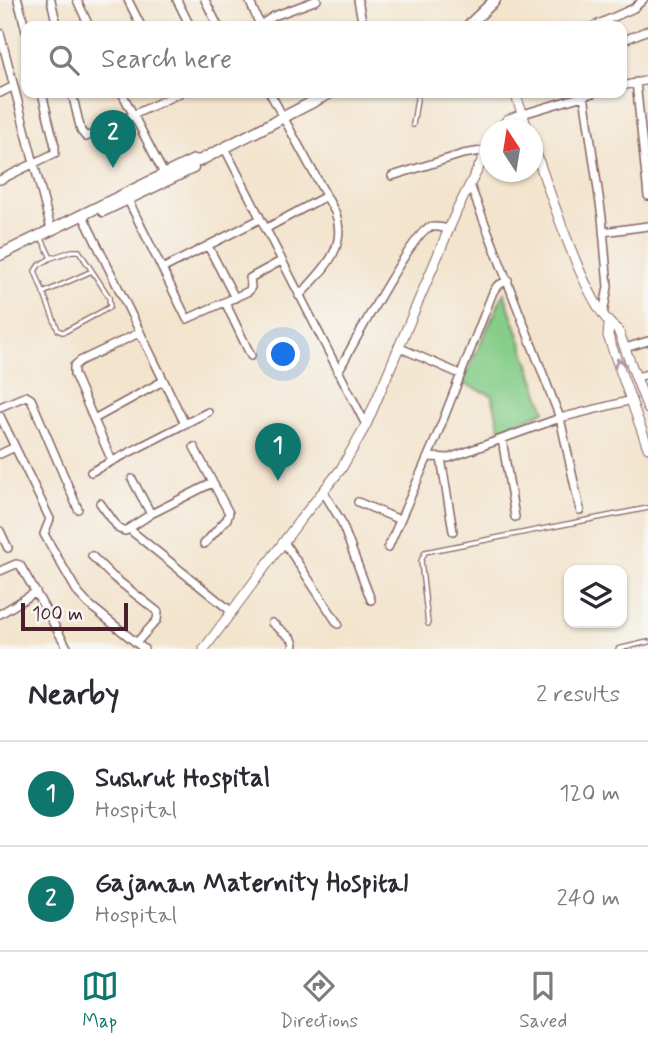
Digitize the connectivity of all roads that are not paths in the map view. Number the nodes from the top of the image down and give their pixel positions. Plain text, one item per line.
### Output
1 (18, 0) edge
2 (51, 0) edge
3 (77, 0) edge
4 (128, 0) edge
5 (177, 0) edge
6 (205, 0) edge
7 (249, 0) edge
8 (285, 0) edge
9 (317, 0) edge
10 (358, 0) edge
11 (495, 0) edge
12 (643, 0) edge
13 (289, 10) junction
14 (23, 21) edge
15 (56, 21) edge
16 (87, 21) edge
17 (138, 21) edge
18 (188, 21) edge
19 (216, 21) edge
20 (258, 21) edge
21 (266, 21) edge
22 (362, 21) edge
23 (482, 21) edge
24 (605, 21) edge
25 (648, 30) edge
26 (0, 33) edge
27 (627, 39) edge
28 (648, 80) edge
29 (636, 82) junction
30 (627, 85) edge
31 (13, 86) junction
32 (0, 93) edge
33 (43, 98) edge
34 (73, 98) edge
35 (125, 98) edge
36 (167, 98) edge
37 (272, 98) edge
38 (320, 98) edge
39 (417, 98) edge
40 (517, 98) edge
41 (574, 98) edge
42 (584, 98) edge
43 (523, 114) junction
44 (134, 115) junction
45 (282, 117) junction
46 (510, 119) edge
47 (525, 119) edge
48 (413, 125) dead end
49 (224, 148) junction
50 (480, 150) edge
51 (199, 161) junction
52 (34, 163) junction
53 (480, 166) edge
54 (543, 169) edge
55 (164, 174) junction
56 (392, 176) dead end
57 (0, 180) edge
58 (470, 185) junction
59 (326, 196) junction
60 (648, 196) edge
61 (128, 200) junction
62 (260, 219) junction
63 (85, 220) junction
64 (648, 226) edge
65 (51, 229) junction
66 (265, 229) junction
67 (449, 229) junction
68 (603, 232) junction
69 (43, 241) junction
70 (208, 246) junction
71 (0, 255) edge
72 (51, 258) junction
73 (281, 261) junction
74 (0, 263) edge
75 (162, 269) junction
76 (93, 271) junction
77 (508, 280) junction
78 (43, 293) junction
79 (299, 296) junction
80 (235, 298) junction
81 (225, 303) junction
82 (603, 314) junction
83 (609, 325) junction
84 (139, 333) junction
85 (648, 341) edge
86 (398, 347) junction
87 (625, 348) junction
88 (251, 356) dead end
89 (338, 372) junction
90 (460, 374) junction
91 (648, 374) edge
92 (637, 377) junction
93 (163, 381) junction
94 (632, 400) junction
95 (0, 407) edge
96 (648, 410) edge
97 (208, 412) dead end
98 (0, 416) edge
99 (560, 418) junction
100 (94, 419) junction
101 (185, 424) junction
102 (366, 425) junction
103 (502, 439) junction
104 (15, 447) junction
105 (194, 447) dead end
106 (648, 448) edge
107 (0, 454) edge
108 (428, 457) junction
109 (441, 458) junction
110 (112, 461) junction
111 (91, 472) dead end
112 (132, 479) dead end
113 (212, 483) junction
114 (324, 493) junction
115 (358, 502) dead end
116 (100, 503) dead end
117 (648, 508) edge
118 (78, 509) dead end
119 (580, 510) dead end
120 (151, 514) junction
121 (515, 517) dead end
122 (400, 520) junction
123 (129, 529) junction
124 (0, 531) edge
125 (453, 531) dead end
126 (284, 542) junction
127 (204, 544) dead end
128 (8, 548) dead end
129 (388, 548) dead end
130 (92, 556) dead end
131 (0, 571) edge
132 (36, 592) junction
133 (371, 600) dead end
134 (232, 612) junction
135 (0, 614) edge
136 (272, 624) dead end
137 (338, 624) dead end
138 (428, 624) dead end
139 (137, 642) junction
140 (648, 642) edge
141 (68, 649) edge
142 (144, 649) edge
143 (204, 649) edge
144 (292, 649) edge
145 (618, 649) edge

1 - 14 street
2 - 15 street
3 - 16 street
4 - 17 street
5 - 18 street
6 - 19 street
7 - 20 street
8 - 13 street
9 - 13 street
10 - 22 street
11 - 23 main road
12 - 24 street
13 - 21 street
25 - 27 street
26 - 31 street
28 - 29 street
29 - 30 street
29 - 60 street
31 - 32 street
31 - 52 street
33 - 52 street
34 - 44 street
35 - 44 street
36 - 44 street
37 - 45 street
38 - 45 main road
39 - 48 lane
40 - 43 street
41 - 43 street
42 - 68 street
43 - 46 street
43 - 47 street
44 - 55 street
45 - 49 main road
45 - 59 street
49 - 51 main road
49 - 62 street
50 - 56 street
51 - 55 main road
51 - 61 main road
52 - 57 street
52 - 65 street
53 - 58 street
54 - 82 street
55 - 65 main road
58 - 67 street
58 - 77 street
59 - 66 street
59 - 79 street
61 - 63 main road
61 - 75 street
62 - 66 street
62 - 70 street
63 - 69 main road
63 - 84 street
64 - 68 street
65 - 71 main road
66 - 73 street
67 - 86 street
67 - 89 street
68 - 82 street
69 - 72 lane
69 - 74 main road
70 - 75 street
70 - 80 street
72 - 76 lane
72 - 78 lane
73 - 79 street
73 - 80 street
75 - 81 street
76 - 78 lane
76 - 78 lane
77 - 90 street
77 - 99 street
79 - 89 street
80 - 81 street
81 - 88 street
82 - 83 street
83 - 87 street
94 -> 83 street
84 - 93 street
84 - 100 street
85 - 87 street
86 - 90 street
86 - 102 street
87 - 92 street
89 - 102 street
90 - 108 street
91 - 92 street
92 - 96 street
93 - 100 street
93 - 101 street
94 - 99 street
94 - 106 street
95 - 118 street
97 - 101 street
98 - 104 street
99 - 103 street
99 - 119 street
100 - 110 street
101 - 110 street
102 - 114 street
103 - 109 street
103 - 121 street
104 - 107 street
104 - 139 street
105 - 113 street
108 - 109 street
108 - 122 street
109 - 125 street
110 - 111 street
112 - 120 street
113 - 120 street
113 - 127 street
114 - 126 street
114 - 133 street
115 - 122 street
116 - 123 street
117 - 138 lane
120 - 123 street
122 - 129 street
123 - 134 street
124 - 128 street
126 - 134 street
126 - 137 street
130 - 139 street
131 - 132 street
132 - 135 street
132 - 141 street
134 - 143 street
136 - 144 street
139 - 142 street
140 - 145 lane

